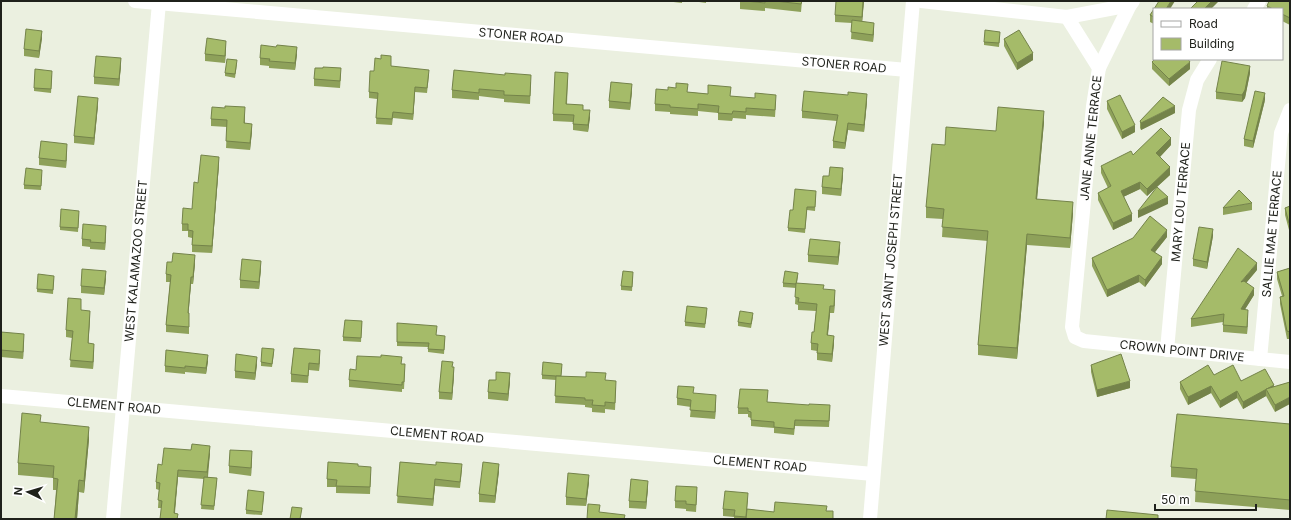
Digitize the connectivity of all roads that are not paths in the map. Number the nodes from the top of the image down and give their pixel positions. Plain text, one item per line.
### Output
1 (135, 1) edge
2 (913, 1) edge
3 (921, 1) edge
4 (159, 3) junction
5 (1132, 3) edge
6 (1067, 17) junction
7 (1209, 60) edge
8 (1099, 68) junction
9 (907, 70) junction
10 (1290, 110) edge
11 (1075, 337) joint
12 (1167, 350) junction
13 (1260, 359) junction
14 (1290, 362) edge
15 (1, 396) edge
16 (122, 407) junction
17 (873, 474) junction
18 (113, 519) edge
19 (870, 519) edge

1 - 4 street, STONER ROAD
2 - 9 street, WEST SAINT JOSEPH STREET
3 - 6 street
4 - 9 street, STONER ROAD
4 - 16 street, WEST KALAMAZOO STREET
5 - 6 street
5 - 8 street
6 - 8 street, JANE ANNE TERRACE
7 - 12 street, MARY LOU TERRACE
8 - 11 street, JANE ANNE TERRACE
9 - 17 street, WEST SAINT JOSEPH STREET
10 - 13 street, SALLIE MAE TERRACE
11 - 12 street, CROWN POINT DRIVE
12 - 13 street, CROWN POINT DRIVE
13 - 14 street, CROWN POINT DRIVE
15 - 16 street, CLEMENT ROAD
16 - 17 street, CLEMENT ROAD
16 - 18 street, WEST KALAMAZOO STREET
17 - 19 street, WEST SAINT JOSEPH STREET

